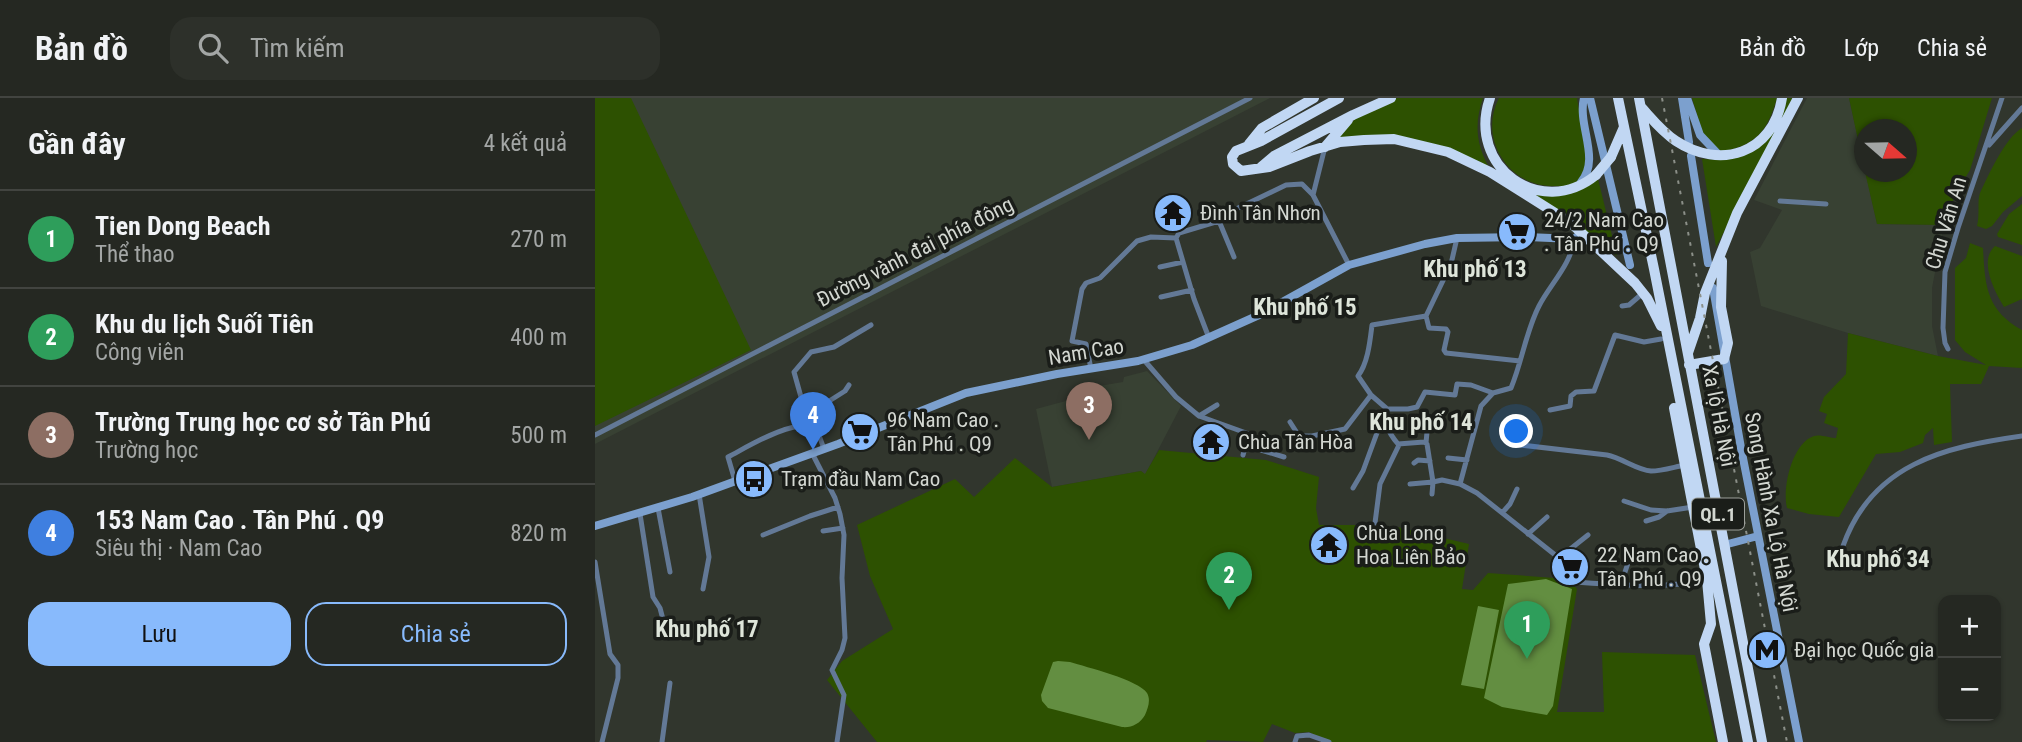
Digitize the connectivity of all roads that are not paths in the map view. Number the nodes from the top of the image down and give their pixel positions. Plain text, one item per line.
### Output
1 (1250, 98) edge
2 (1314, 98) edge
3 (1339, 98) edge
4 (1349, 98) edge
5 (1377, 98) edge
6 (1391, 98) edge
7 (1490, 98) edge
8 (1584, 98) edge
9 (1590, 98) edge
10 (1618, 98) edge
11 (1682, 98) edge
12 (1687, 98) edge
13 (1782, 98) edge
14 (1800, 98) edge
15 (2002, 98) edge
16 (1640, 102) edge
17 (1363, 105) junction
18 (2022, 108) edge
19 (1353, 115) junction
20 (1624, 127) junction
21 (1281, 130) junction
22 (1689, 142) dead end
23 (1248, 146) junction
24 (1325, 147) junction
25 (1987, 148) junction
26 (1691, 156) dead end
27 (1720, 156) junction
28 (1254, 169) junction
29 (1575, 188) junction
30 (1313, 195) junction
31 (1780, 201) dead end
32 (1826, 204) dead end
33 (1219, 221) junction
34 (1577, 236) junction
35 (1727, 237) junction
36 (1176, 238) junction
37 (1457, 238) junction
38 (1234, 257) dead end
39 (1183, 262) junction
40 (1709, 263) dead end
41 (1349, 265) junction
42 (1630, 265) dead end
43 (1160, 267) dead end
44 (1654, 269) junction
45 (1713, 288) dead end
46 (1192, 290) junction
47 (1643, 293) junction
48 (1161, 297) dead end
49 (1622, 306) dead end
50 (1426, 316) junction
51 (1657, 319) junction
52 (871, 324) dead end
53 (1209, 338) junction
54 (1664, 338) junction
55 (1948, 349) dead end
56 (1724, 359) junction
57 (1144, 360) junction
58 (1688, 360) junction
59 (1520, 361) junction
60 (1091, 369) junction
61 (849, 385) dead end
62 (1493, 393) junction
63 (1371, 395) junction
64 (1680, 402) junction
65 (1217, 405) dead end
66 (1387, 409) junction
67 (1550, 410) dead end
68 (1199, 416) junction
69 (813, 417) junction
70 (1676, 419) junction
71 (1383, 421) junction
72 (1428, 421) dead end
73 (1290, 422) dead end
74 (816, 426) junction
75 (1249, 434) junction
76 (595, 435) edge
77 (2022, 436) edge
78 (1426, 443) junction
79 (1512, 444) dead end
80 (1399, 445) junction
81 (824, 449) junction
82 (812, 453) junction
83 (1243, 455) dead end
84 (1284, 457) dead end
85 (1448, 458) dead end
86 (1467, 460) junction
87 (1430, 461) junction
88 (1414, 463) dead end
89 (1685, 466) junction
90 (735, 481) junction
91 (1433, 482) junction
92 (1410, 484) dead end
93 (1460, 484) junction
94 (1353, 488) dead end
95 (1517, 489) dead end
96 (699, 494) junction
97 (1432, 494) dead end
98 (1624, 501) dead end
99 (838, 507) junction
100 (1693, 507) junction
101 (658, 508) junction
102 (1667, 512) junction
103 (1502, 513) junction
104 (640, 514) junction
105 (1547, 517) dead end
106 (1646, 521) dead end
107 (1375, 523) dead end
108 (595, 526) edge
109 (843, 528) junction
110 (823, 531) dead end
111 (1528, 534) junction
112 (763, 535) dead end
113 (1588, 535) dead end
114 (1758, 536) junction
115 (1724, 545) junction
116 (1843, 546) dead end
117 (1559, 558) junction
118 (1629, 560) dead end
119 (595, 562) edge
120 (670, 572) dead end
121 (1711, 579) junction
122 (1621, 584) junction
123 (703, 589) dead end
124 (1720, 606) junction
125 (665, 627) dead end
126 (1706, 652) junction
127 (670, 683) dead end
128 (595, 726) edge
129 (605, 729) junction
130 (1296, 739) edge
131 (603, 742) edge
132 (662, 742) edge
133 (837, 742) edge
134 (1329, 742) edge
135 (1723, 742) edge
136 (1748, 742) edge
137 (1762, 742) edge
138 (1799, 742) edge

1 - 76 street, Đường vành đai phía đông
2 - 23 highway
3 - 21 highway
4 - 21 highway
5 - 17 highway
6 - 19 highway
7 - 29 highway
8 - 29 street
9 - 42 street
10 - 20 highway, Xa lộ Hà Nội / QL.1
11 - 22 street
12 - 27 street
13 - 27 highway
14 - 35 highway, QL.1
15 - 25 street, Chu Văn An
16 - 27 highway
16 - 58 highway, Xa lộ Hà Nội
17 - 19 highway
17 - 28 highway
18 - 25 street, Chu Văn An
19 - 24 highway
19 - 28 highway
20 - 29 highway, bridge
20 - 44 highway, Xa lộ Hà Nội / QL.1
21 - 23 highway
23 - 28 highway
24 - 28 highway
24 - 30 street
24 - 34 highway
25 - 55 street, Chu Văn An
26 - 40 street
30 - 33 street
30 - 41 street
31 - 32 street
33 - 36 street
33 - 38 street
34 - 37 street, Nam Cao
34 - 47 highway
34 - 59 street
35 - 56 highway
35 - 58 highway, QL.1
36 - 39 street
36 - 60 street
37 - 41 street, Nam Cao
37 - 50 street
39 - 43 street
39 - 46 street
41 - 53 street, Nam Cao
44 - 51 highway, Xa lộ Hà Nội / QL.1
44 - 54 highway, Xa lộ Hà Nội / QL.1
45 - 56 street, Song Hành Xa Lộ Hà Nội
46 - 48 street
46 - 53 street
47 - 49 street
47 - 51 highway
50 - 59 street
50 - 63 street
51 - 54 highway
52 - 69 street
53 - 57 street, Nam Cao
54 - 64 highway, Xa lộ Hà Nội / QL.1
54 - 67 street
54 - 70 highway, Xa lộ Hà Nội / QL.1
56 - 58 highway
56 - 114 street, Song Hành Xa Lộ Hà Nội
57 - 60 street, Nam Cao
57 - 68 street
58 - 115 highway, Xa lộ Hà Nội / QL.1
59 - 62 street
60 - 81 street, Nam Cao
61 - 69 street
62 - 66 street
62 - 86 street
63 - 66 street
63 - 73 street
64 - 70 highway
64 - 121 highway, Xa lộ Hà Nội / QL.1
65 - 68 street
66 - 71 street
68 - 75 street
69 - 74 street
70 - 89 highway, Xa lộ Hà Nội / QL.1
71 - 80 street
71 - 94 street
72 - 78 street
74 - 81 street
74 - 90 street
75 - 83 street
75 - 84 street
77 - 116 street
78 - 80 street
78 - 87 street
79 - 89 street
80 - 107 street
81 - 82 street, Nam Cao
82 - 90 street, Nam Cao
82 - 99 street
85 - 86 street
86 - 93 street
87 - 88 street
87 - 91 street
89 - 100 highway, Xa lộ Hà Nội / QL.1
90 - 96 street, Nam Cao
91 - 92 street
91 - 93 street
91 - 97 street
93 - 103 street
95 - 103 street
96 - 101 street, Nam Cao
96 - 123 street
98 - 102 street
99 - 109 street
99 - 112 street
100 - 102 street
100 - 121 highway, Xa lộ Hà Nội / QL.1
101 - 104 street, Nam Cao
101 - 120 street
102 - 106 street
103 - 111 street
104 - 108 street, Nam Cao
104 - 125 street
105 - 111 street
109 - 110 street
109 - 133 street
111 - 117 street
113 - 117 street
114 - 115 street
114 - 138 street, Song Hành Xa Lộ Hà Nội
115 - 137 highway, Xa lộ Hà Nội / QL.1
117 - 122 street
118 - 122 street
119 - 129 street
121 - 122 street
121 - 124 highway, Xa lộ Hà Nội / QL.1
121 - 126 highway, Xa lộ Hà Nội / QL.1
124 - 126 highway
124 - 136 highway, Xa lộ Hà Nội / QL.1
126 - 135 highway, Xa lộ Hà Nội / QL.1
127 - 132 street
128 - 129 street
129 - 131 street
130 - 134 street

